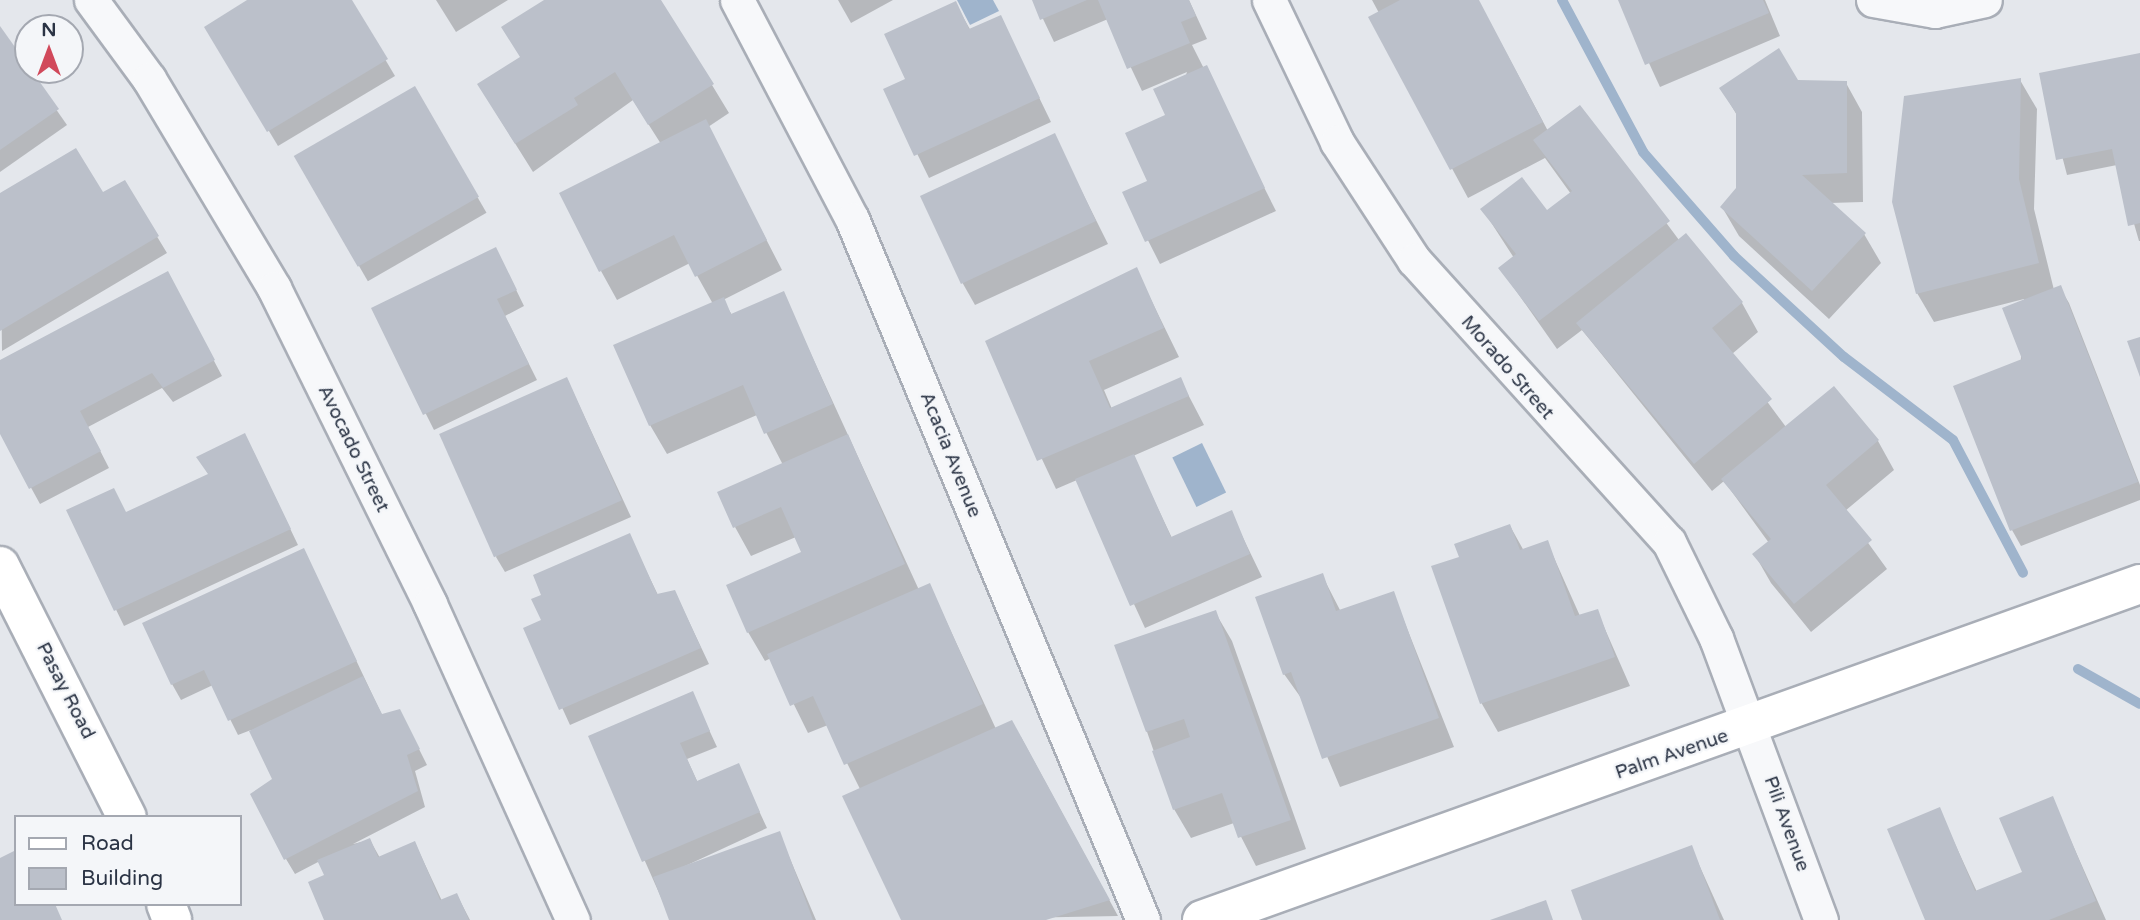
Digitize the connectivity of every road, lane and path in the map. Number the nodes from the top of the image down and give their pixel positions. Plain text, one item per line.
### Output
1 (91, 0) edge
2 (737, 0) edge
3 (1269, 0) edge
4 (1873, 0) edge
5 (1985, 0) edge
6 (0, 566) edge
7 (2140, 584) edge
8 (1750, 728) junction
9 (126, 815) edge
10 (573, 920) edge
11 (1143, 920) edge
12 (1202, 920) edge
13 (1821, 920) edge

1 - 10 street, Avocado Street
2 - 11 street, Acacia Avenue
3 - 8 street, Morado Street
4 - 5 street
6 - 9 street, Pasay Road
7 - 8 street, Palm Avenue
8 - 12 street, Palm Avenue
8 - 13 street, Pili Avenue

